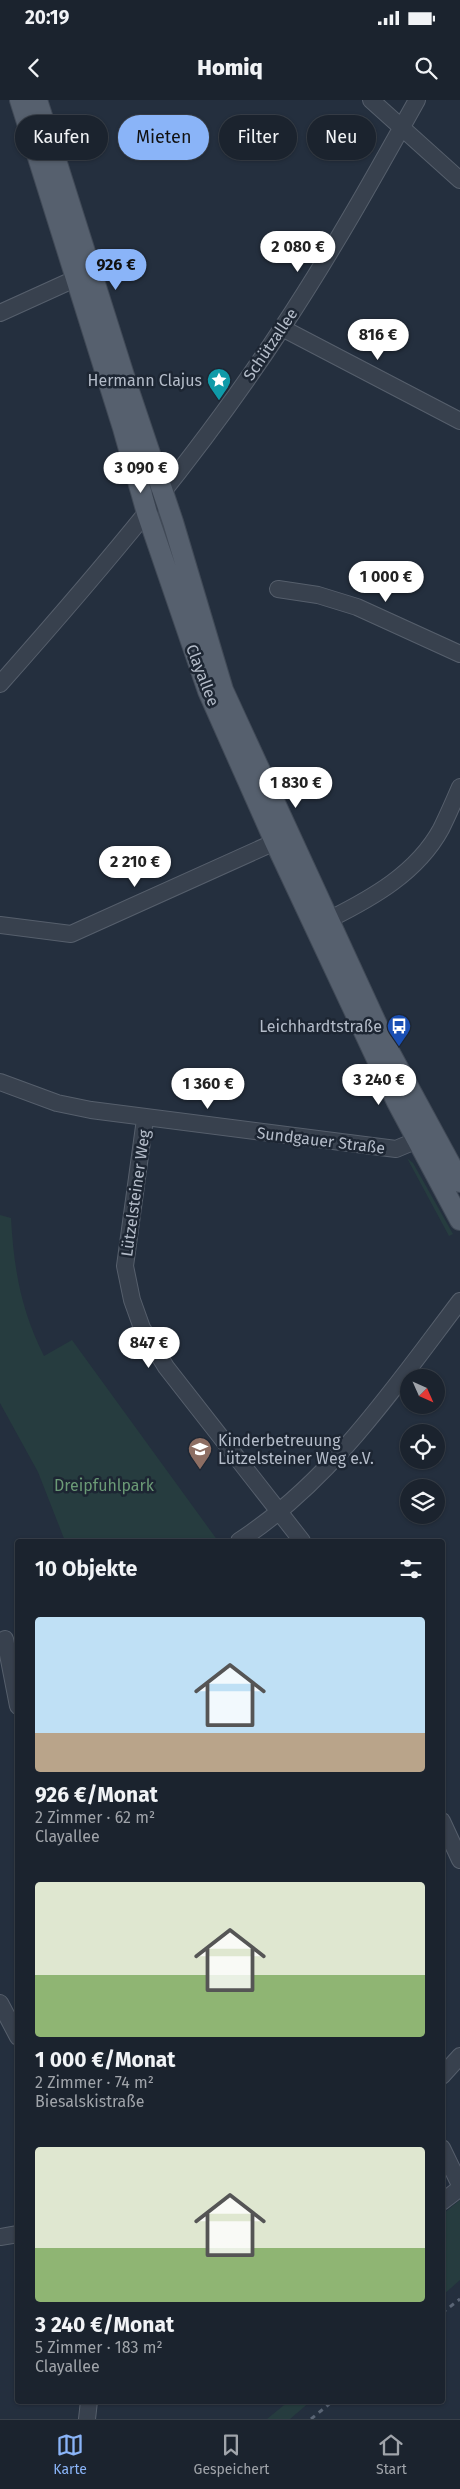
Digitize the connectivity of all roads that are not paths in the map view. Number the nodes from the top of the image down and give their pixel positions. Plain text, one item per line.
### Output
1 (20, 100) edge
2 (37, 100) edge
3 (371, 100) edge
4 (417, 100) edge
5 (402, 128) junction
6 (460, 180) edge
7 (77, 278) junction
8 (0, 313) edge
9 (282, 328) junction
10 (460, 421) edge
11 (163, 492) junction
12 (147, 514) junction
13 (278, 590) dead end
14 (460, 654) edge
15 (3, 675) edge
16 (460, 787) edge
17 (275, 842) junction
18 (330, 920) junction
19 (0, 925) edge
20 (0, 1082) edge
21 (145, 1118) junction
22 (425, 1137) junction
23 (460, 1182) edge
24 (460, 1220) edge
25 (460, 1301) edge
26 (280, 1512) junction
27 (242, 1539) edge
28 (300, 1539) edge
29 (7, 1638) edge
30 (15, 1687) edge
31 (445, 1828) edge
32 (460, 1860) edge
33 (0, 2003) edge
34 (15, 2031) edge
35 (460, 2056) edge
36 (445, 2073) edge
37 (445, 2154) edge
38 (460, 2187) edge
39 (445, 2200) edge
40 (15, 2234) edge
41 (0, 2236) edge
42 (89, 2404) edge
43 (87, 2419) edge

1 - 7 main road, Clayallee
2 - 11 main road, Clayallee
3 - 5 street
4 - 5 street, Schützallee
5 - 6 street
5 - 9 street, Schützallee
7 - 8 street
7 - 12 main road, Clayallee
9 - 10 street
9 - 11 street, Schützallee
11 - 12 street, Schützallee
11 - 18 main road, Clayallee
12 - 15 street, Schützallee
12 - 17 main road, Clayallee
13 - 14 street
16 - 18 street
17 - 19 street
17 - 22 main road, Clayallee
18 - 22 main road, Clayallee
20 - 21 street, Sundgauer Straße
21 - 22 street, Sundgauer Straße
21 - 26 street, Lützelsteiner Weg
22 - 23 main road, Clayallee
22 - 24 main road, Clayallee
25 - 26 street
26 - 27 street
26 - 28 street, Lützelsteiner Weg
29 - 30 street
31 - 32 street
33 - 34 street
35 - 36 street
37 - 38 street
38 - 39 street
40 - 41 street
42 - 43 street

